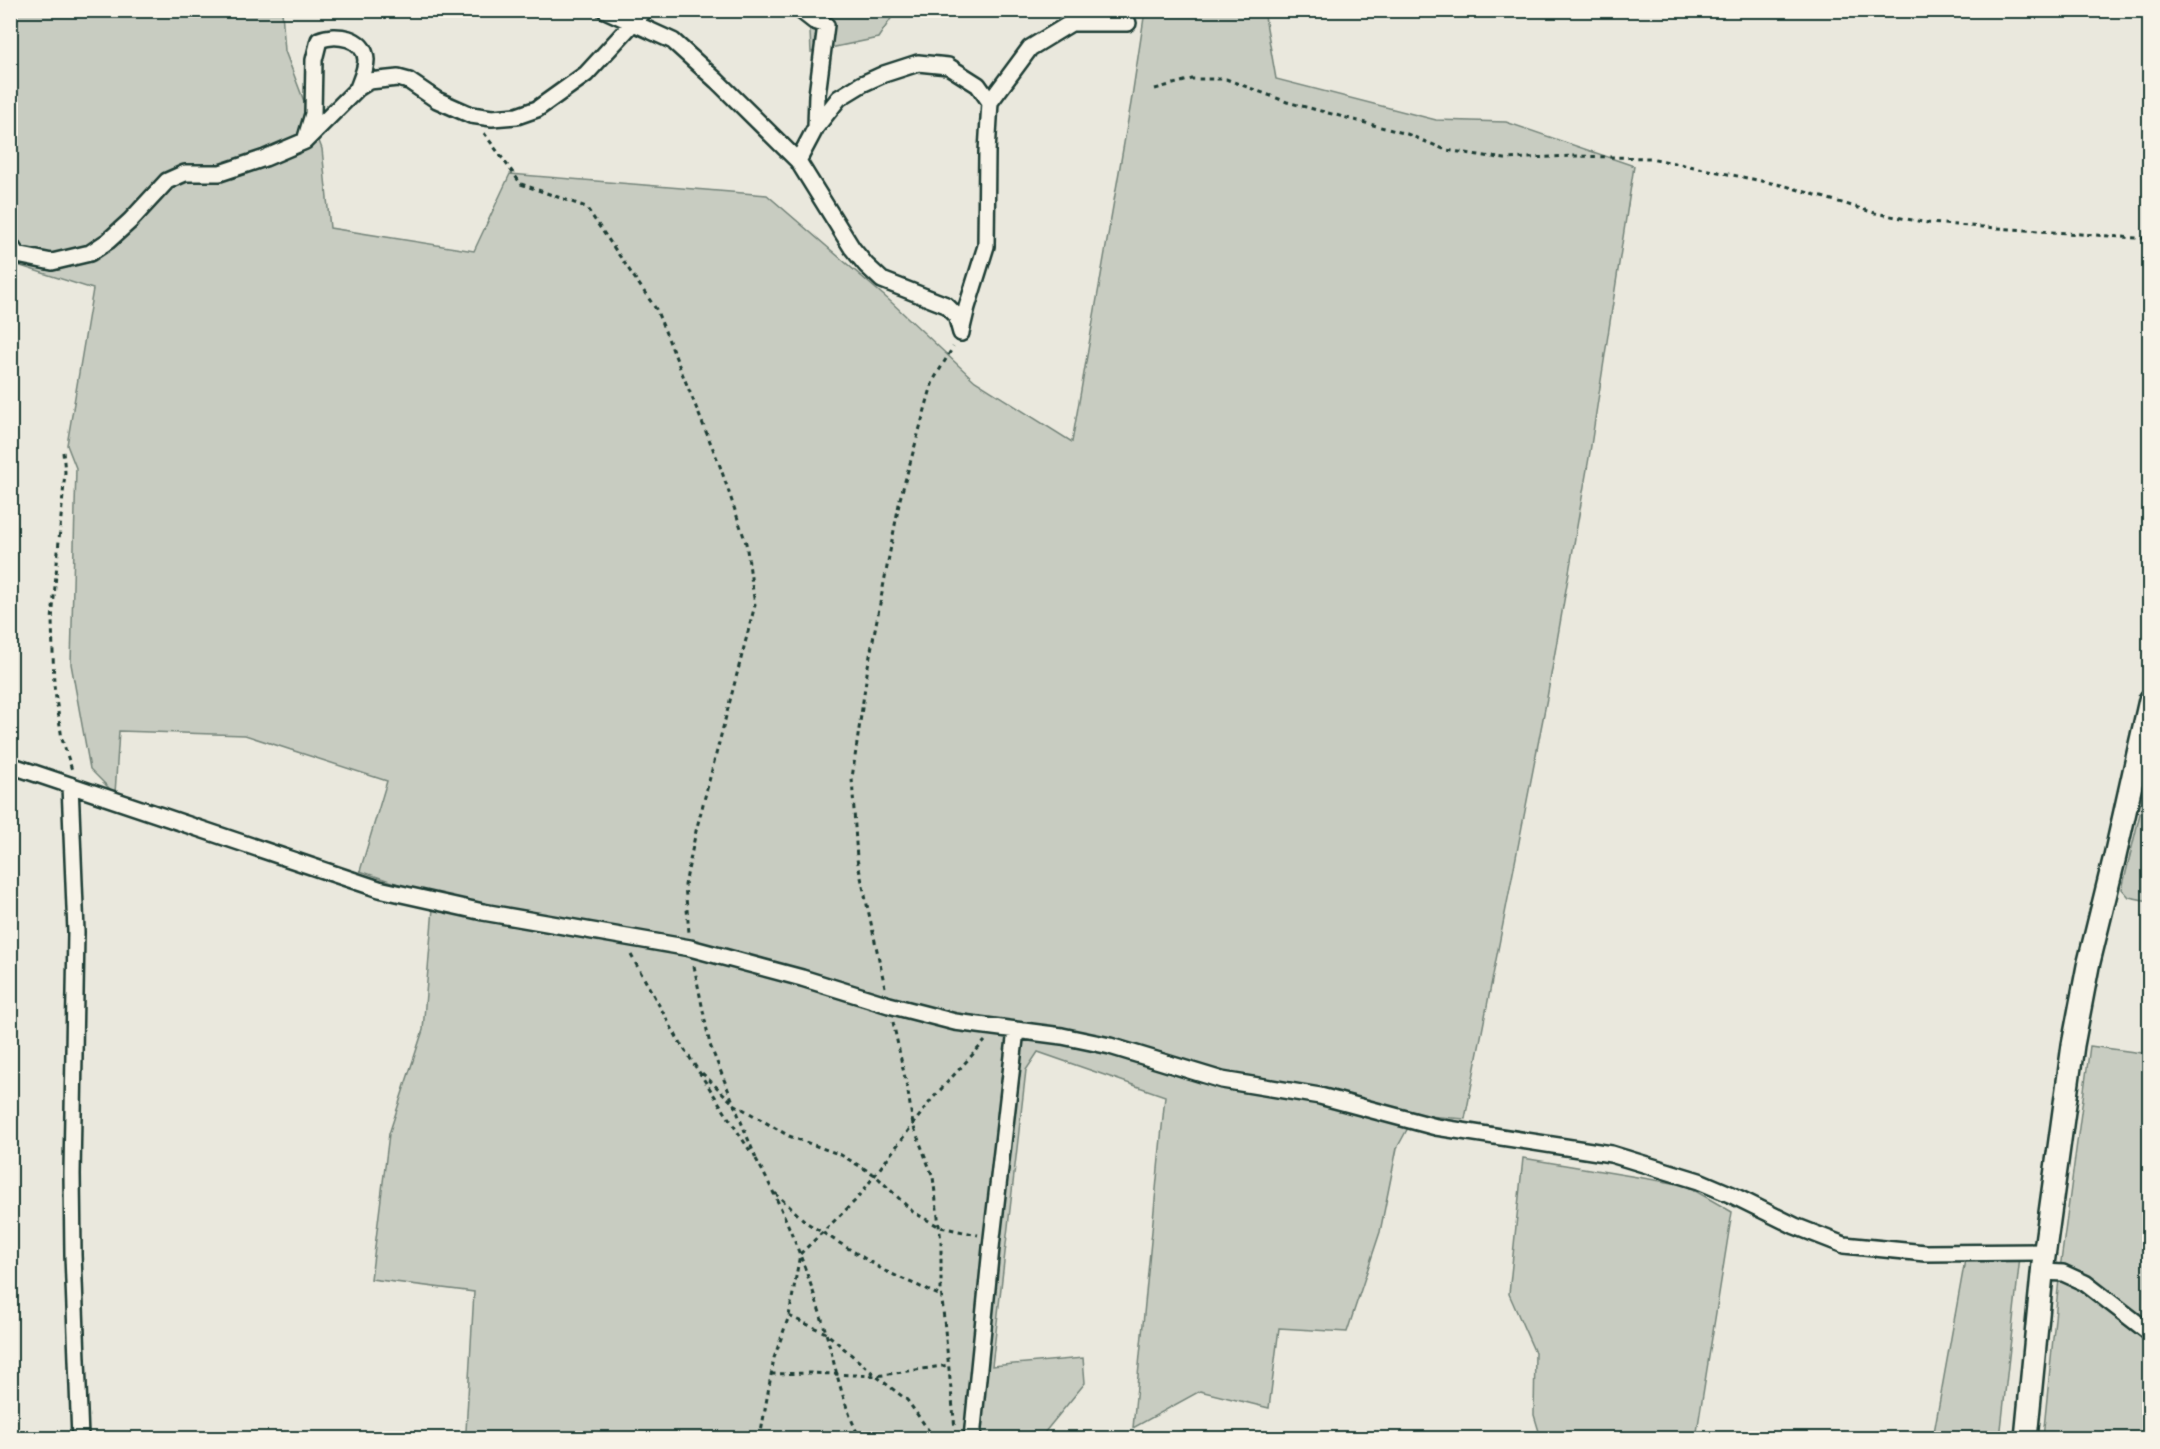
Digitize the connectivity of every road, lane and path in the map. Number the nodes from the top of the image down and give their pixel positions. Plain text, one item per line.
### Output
1 (605, 10) edge
2 (645, 10) edge
3 (800, 10) edge
4 (826, 18) edge
5 (634, 23) junction
6 (1128, 24) dead end
7 (358, 88) junction
8 (1155, 89) dead end
9 (990, 102) junction
10 (471, 115) junction
11 (816, 127) junction
12 (305, 141) junction
13 (798, 161) junction
14 (2150, 239) edge
15 (10, 244) edge
16 (961, 333) junction
17 (63, 452) dead end
18 (2150, 700) edge
19 (10, 765) edge
20 (70, 785) junction
21 (91, 792) junction
22 (621, 937) junction
23 (690, 948) junction
24 (889, 1005) junction
25 (996, 1029) junction
26 (1016, 1030) junction
27 (696, 1068) junction
28 (734, 1104) junction
29 (913, 1125) junction
30 (757, 1161) junction
31 (875, 1175) junction
32 (771, 1190) junction
33 (940, 1227) junction
34 (823, 1233) junction
35 (992, 1238) junction
36 (800, 1254) junction
37 (2044, 1262) junction
38 (941, 1296) junction
39 (789, 1316) junction
40 (826, 1333) junction
41 (2150, 1333) edge
42 (949, 1365) junction
43 (771, 1374) junction
44 (837, 1376) junction
45 (876, 1376) junction
46 (956, 1436) dead end
47 (80, 1438) edge
48 (760, 1438) edge
49 (860, 1438) edge
50 (934, 1438) edge
51 (972, 1438) edge
52 (2026, 1438) edge

1 - 5 street
2 - 5 street
3 - 4 street
4 - 11 street
5 - 10 street
5 - 13 street
6 - 9 street
7 - 10 street
7 - 12 street
7 - 12 street
8 - 14 path
9 - 11 street
9 - 16 street
10 - 23 path
11 - 13 street
12 - 15 street
13 - 16 street
16 - 24 path
17 - 21 path
18 - 37 street
19 - 20 street
20 - 21 street
20 - 47 street
21 - 22 street
22 - 23 street
22 - 27 path
23 - 24 street
23 - 28 path
24 - 25 street
24 - 29 path
25 - 26 street
25 - 29 path
26 - 35 street
26 - 37 street
27 - 28 path
27 - 30 path
28 - 30 path
28 - 31 path
29 - 31 path
29 - 33 path
30 - 32 path
31 - 33 path
31 - 34 path
32 - 34 path
32 - 36 path
33 - 35 path
33 - 38 path
34 - 36 path
34 - 38 path
35 - 51 street
36 - 39 path
36 - 40 path
37 - 41 street
37 - 52 street
38 - 42 path
39 - 40 path
39 - 43 path
40 - 44 path
40 - 45 path
42 - 45 path
42 - 46 path
43 - 44 path
43 - 48 path
44 - 45 path
44 - 49 path
45 - 50 path

